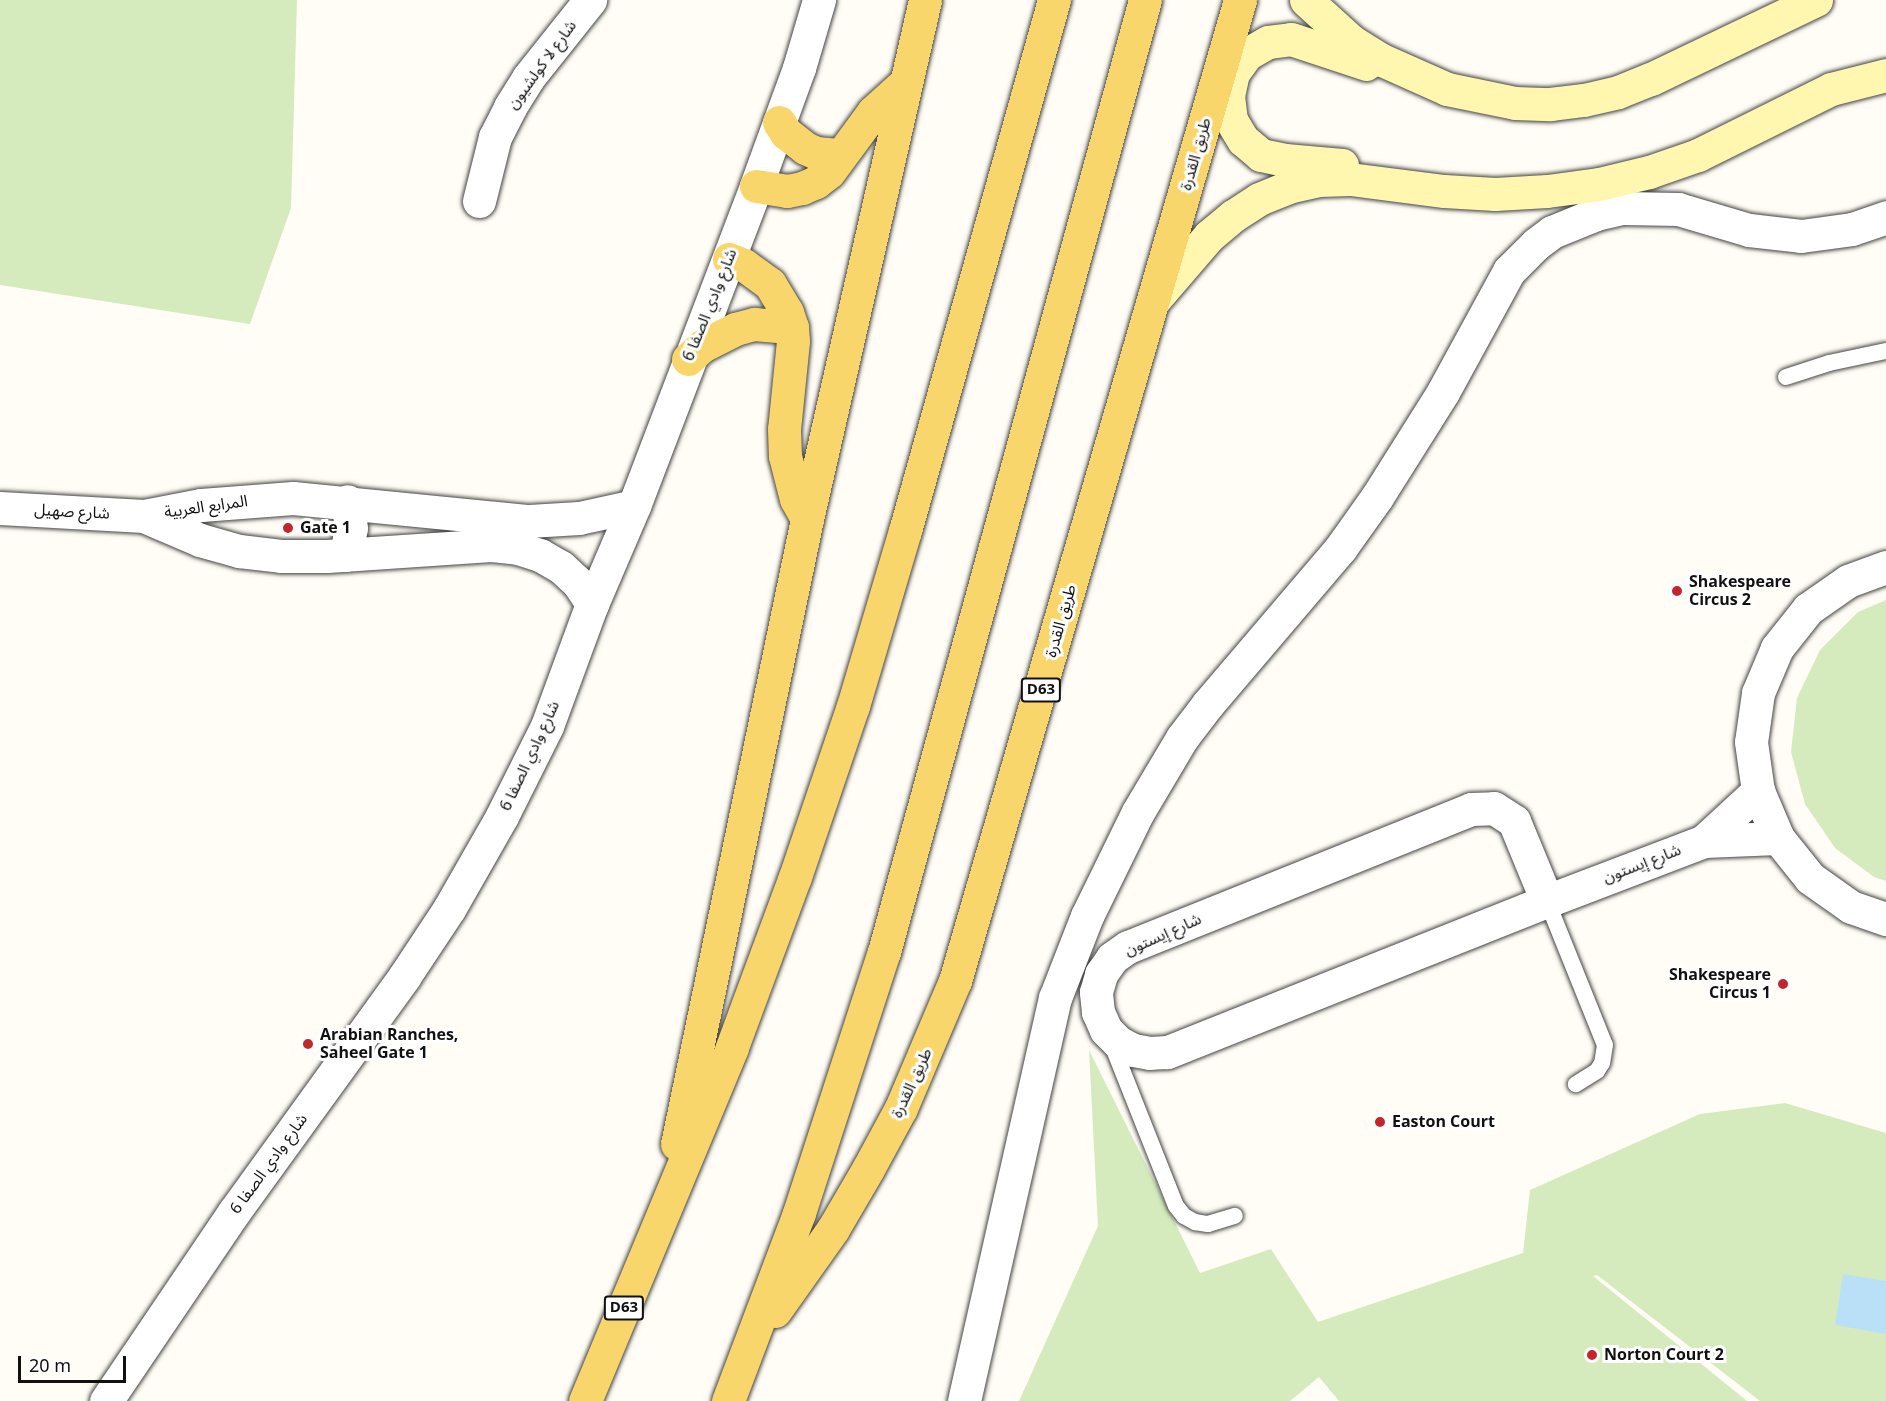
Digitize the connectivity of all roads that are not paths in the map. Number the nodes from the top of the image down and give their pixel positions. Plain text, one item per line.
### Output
1 (590, 0) edge
2 (819, 0) edge
3 (926, 0) edge
4 (1054, 0) edge
5 (1145, 0) edge
6 (1240, 0) edge
7 (1306, 0) edge
8 (1816, 0) edge
9 (1415, 74) junction
10 (1886, 75) edge
11 (905, 83) junction
12 (779, 122) junction
13 (841, 154) junction
14 (756, 186) junction
15 (1444, 191) junction
16 (479, 201) dead end
17 (1886, 217) edge
18 (729, 259) junction
19 (1154, 300) junction
20 (792, 327) junction
21 (1886, 351) edge
22 (688, 359) junction
23 (1786, 377) dead end
24 (347, 501) junction
25 (201, 505) junction
26 (634, 506) junction
27 (0, 508) edge
28 (144, 516) junction
29 (807, 519) junction
30 (200, 540) junction
31 (346, 555) junction
32 (1886, 567) edge
33 (592, 604) junction
34 (1758, 790) junction
35 (1778, 838) junction
36 (1704, 841) junction
37 (1547, 901) junction
38 (1886, 919) edge
39 (1106, 1029) junction
40 (1576, 1084) dead end
41 (663, 1215) junction
42 (1235, 1216) dead end
43 (752, 1341) junction
44 (106, 1401) edge
45 (585, 1401) edge
46 (728, 1401) edge
47 (964, 1401) edge

1 - 16 street, شارع لا كولشيون
2 - 12 street, شارع وادي الصفا 6
3 - 11 main road, D63
4 - 41 main road, D63
5 - 43 main road, طريق القدرة / D63
6 - 19 main road, طريق القدرة / D63
7 - 9 main road
8 - 9 main road
9 - 15 main road
10 - 15 main road
11 - 13 main road
11 - 29 main road, D63
12 - 13 main road
12 - 14 street, شارع وادي الصفا 6
13 - 14 main road
14 - 18 street, شارع وادي الصفا 6
15 - 19 main road
17 - 47 street
18 - 20 main road
18 - 22 street, شارع وادي الصفا 6
19 - 43 main road, طريق القدرة / D63
20 - 22 main road
20 - 29 main road
21 - 23 lane
22 - 26 street, شارع وادي الصفا 6
24 - 25 street, المرابع العربية
24 - 26 street, المرابع العربية
24 - 31 street
25 - 28 street, المرابع العربية
25 - 30 street
26 - 33 street, شارع وادي الصفا 6
27 - 28 street, شارع صهيل
28 - 30 street, المرابع العربية
29 - 41 main road, D63
30 - 31 street, المرابع العربية
31 - 33 street, المرابع العربية
32 - 34 street
33 - 44 street, شارع وادي الصفا 6
34 - 35 street
34 - 36 street, شارع إيستون
35 - 36 street, شارع إيستون
35 - 38 street
36 - 37 street, شارع إيستون
37 - 39 street, شارع إيستون
37 - 39 street, شارع إيستون
37 - 40 lane
39 - 42 lane
41 - 45 main road, D63
43 - 46 main road, طريق القدرة / D63

